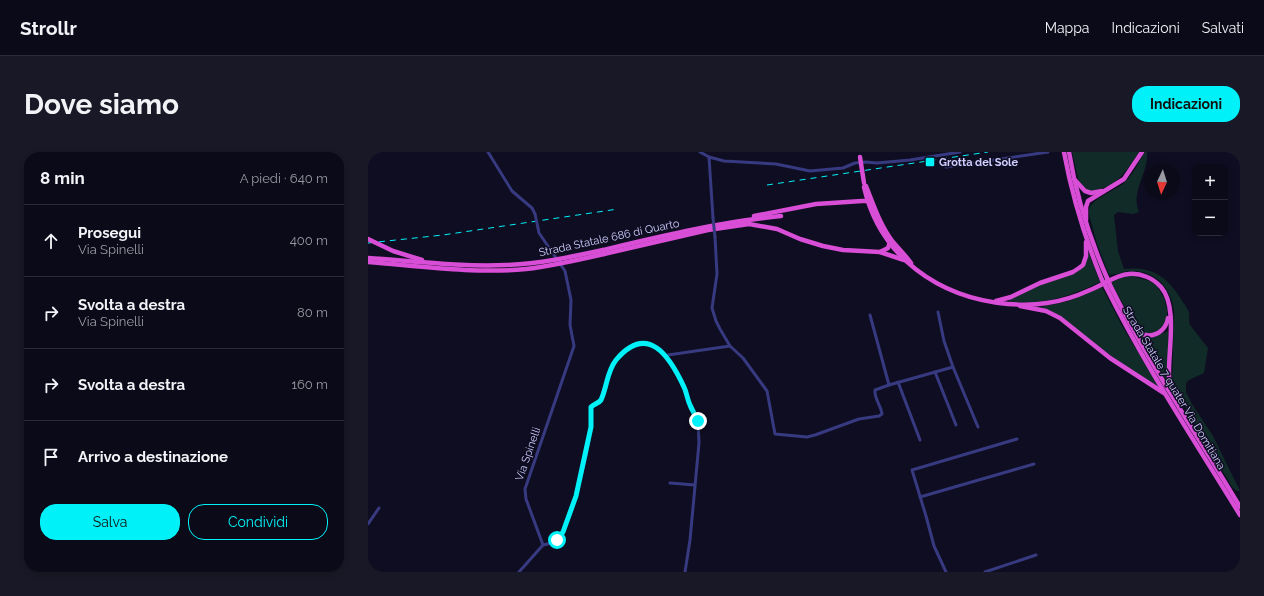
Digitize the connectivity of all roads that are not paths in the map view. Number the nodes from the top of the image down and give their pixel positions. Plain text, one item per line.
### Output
1 (488, 152) edge
2 (700, 152) edge
3 (960, 152) edge
4 (1048, 152) edge
5 (1064, 152) edge
6 (1068, 152) edge
7 (1142, 152) edge
8 (859, 155) edge
9 (709, 157) junction
10 (1068, 159) junction
11 (946, 167) dead end
12 (1074, 179) junction
13 (864, 185) junction
14 (1102, 191) junction
15 (857, 201) junction
16 (867, 201) junction
17 (872, 205) junction
18 (781, 216) dead end
19 (748, 222) junction
20 (1086, 223) junction
21 (882, 229) junction
22 (890, 237) junction
23 (368, 239) edge
24 (1086, 239) junction
25 (890, 244) junction
26 (603, 252) junction
27 (880, 252) junction
28 (368, 258) edge
29 (904, 260) junction
30 (368, 262) edge
31 (427, 262) junction
32 (913, 266) junction
33 (1104, 279) junction
34 (1108, 286) junction
35 (993, 302) junction
36 (1015, 304) junction
37 (1170, 309) junction
38 (938, 312) dead end
39 (870, 315) dead end
40 (1127, 320) junction
41 (730, 346) junction
42 (667, 356) junction
43 (953, 367) junction
44 (935, 372) junction
45 (898, 382) junction
46 (890, 385) junction
47 (1169, 395) junction
48 (956, 425) dead end
49 (978, 427) dead end
50 (1017, 439) dead end
51 (920, 440) dead end
52 (1034, 464) dead end
53 (670, 484) dead end
54 (695, 485) junction
55 (920, 497) junction
56 (1240, 507) edge
57 (379, 508) dead end
58 (1240, 515) edge
59 (368, 524) edge
60 (543, 545) junction
61 (1036, 555) dead end
62 (519, 572) edge
63 (685, 572) edge
64 (946, 572) edge
65 (985, 572) edge

1 - 60 street, Via Spinelli, bridge
2 - 9 street
3 - 9 street
4 - 11 street
5 - 10 highway, Strada Statale 7 quater Via Domitiana
6 - 10 highway, Strada Statale 7 quater Via Domitiana
7 - 14 highway
8 - 13 highway, bridge
9 - 41 street, bridge
10 - 12 highway, Strada Statale 7 quater Via Domitiana
10 - 24 highway, Strada Statale 7 quater Via Domitiana
12 - 14 highway
12 - 20 highway, Strada Statale 7 quater Via Domitiana
13 - 15 highway
13 - 16 highway
13 - 17 highway
14 - 20 highway
15 - 16 highway
15 - 19 highway
16 - 17 highway
16 - 21 highway
17 - 21 highway
18 - 19 highway, Strada Statale 686 di Quarto
19 - 26 highway, Strada Statale 686 di Quarto
19 - 27 highway
20 - 33 highway, Strada Statale 7 quater Via Domitiana
21 - 22 highway
21 - 25 highway
22 - 25 highway
22 - 32 highway
23 - 31 highway, bridge
24 - 33 highway, Strada Statale 7 quater Via Domitiana
24 - 35 highway
25 - 27 highway
25 - 29 highway
26 - 30 highway, Strada Statale 686 di Quarto, bridge
26 - 31 highway, Strada Statale 686 di Quarto, bridge
27 - 29 highway
28 - 31 highway, Strada Statale 686 di Quarto, bridge
29 - 32 highway
32 - 35 highway
33 - 34 highway, Strada Statale 7 quater Via Domitiana, bridge
34 - 40 highway, Strada Statale 7 quater Via Domitiana
34 - 47 highway, Strada Statale 7 quater Via Domitiana
35 - 36 highway
36 - 37 highway
36 - 47 highway
37 - 40 highway
37 - 47 highway
38 - 43 street
39 - 46 street
40 - 47 highway, Strada Statale 7 quater Via Domitiana
41 - 42 street
41 - 46 street
42 - 54 street
42 - 60 street
43 - 44 street
43 - 49 street
44 - 45 street
44 - 48 street
45 - 46 street
45 - 51 street
47 - 56 highway, Strada Statale 7 quater Via Domitiana
47 - 58 highway, Strada Statale 7 quater Via Domitiana
50 - 55 street
52 - 55 street
53 - 54 street
54 - 63 street
55 - 64 street
57 - 59 street
60 - 62 street
61 - 65 street

